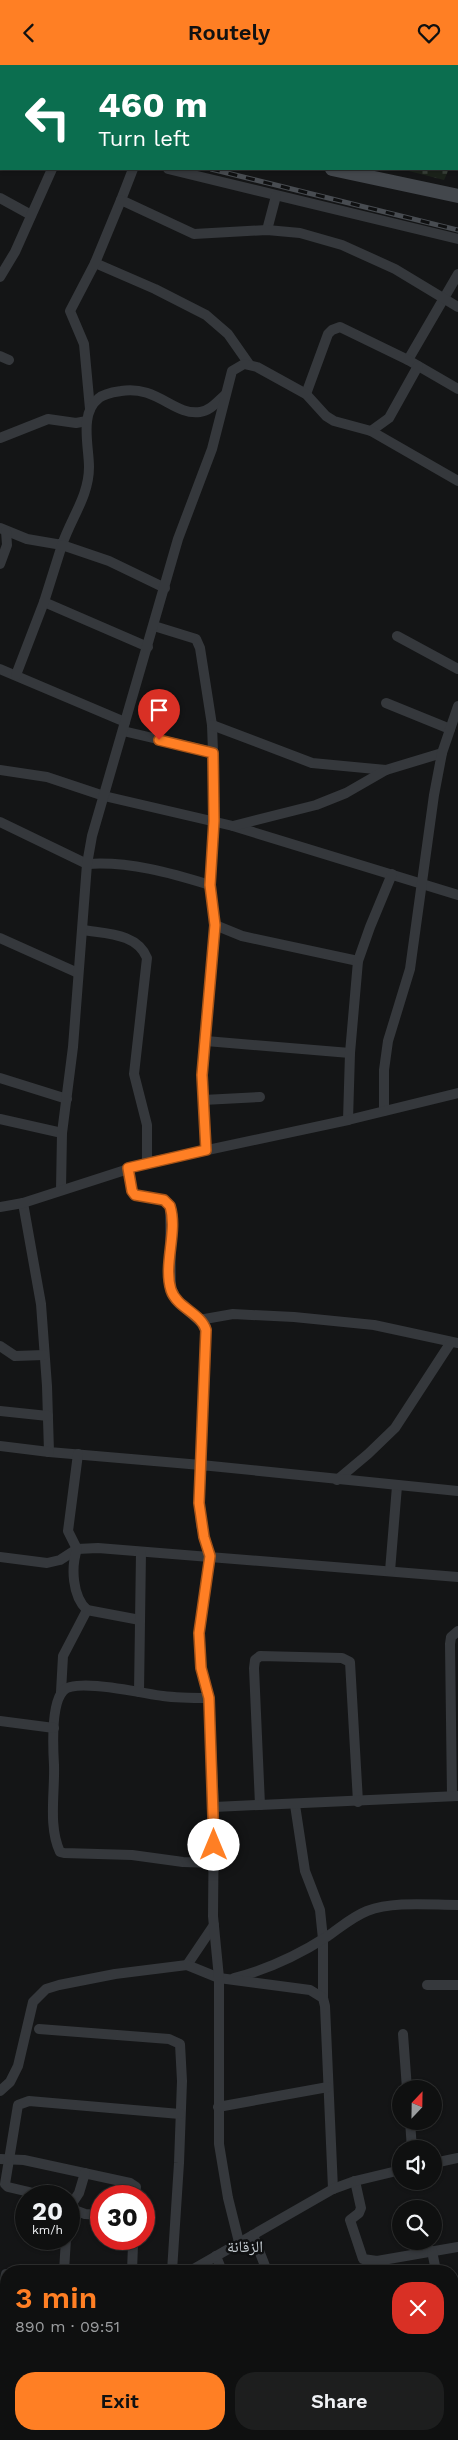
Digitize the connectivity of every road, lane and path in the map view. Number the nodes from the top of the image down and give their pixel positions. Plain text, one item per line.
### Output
1 (52, 170) edge
2 (133, 170) edge
3 (172, 170) edge
4 (337, 170) edge
5 (276, 196) junction
6 (458, 196) edge
7 (0, 198) edge
8 (121, 200) junction
9 (31, 215) junction
10 (267, 230) junction
11 (458, 239) edge
12 (95, 263) junction
13 (458, 273) edge
14 (0, 277) edge
15 (444, 299) junction
16 (458, 307) edge
17 (408, 360) junction
18 (250, 364) junction
19 (418, 366) junction
20 (458, 389) edge
21 (306, 394) junction
22 (225, 395) junction
23 (90, 409) junction
24 (87, 421) junction
25 (371, 431) junction
26 (0, 438) edge
27 (458, 481) edge
28 (3, 530) edge
29 (62, 545) junction
30 (0, 563) edge
31 (165, 588) junction
32 (44, 602) junction
33 (154, 626) junction
34 (397, 636) dead end
35 (148, 647) junction
36 (0, 669) edge
37 (458, 669) edge
38 (16, 675) junction
39 (386, 703) dead end
40 (458, 706) edge
41 (212, 725) junction
42 (124, 727) junction
43 (450, 729) junction
44 (213, 753) junction
45 (442, 753) junction
46 (0, 770) edge
47 (386, 770) junction
48 (104, 796) junction
49 (214, 821) junction
50 (0, 822) edge
51 (234, 826) junction
52 (87, 864) junction
53 (392, 874) junction
54 (423, 884) junction
55 (210, 885) junction
56 (458, 895) edge
57 (215, 925) junction
58 (84, 930) junction
59 (0, 938) edge
60 (358, 961) junction
61 (78, 973) junction
62 (206, 1041) junction
63 (350, 1053) junction
64 (0, 1078) edge
65 (458, 1093) edge
66 (260, 1097) dead end
67 (67, 1099) junction
68 (203, 1099) junction
69 (384, 1111) junction
70 (0, 1119) edge
71 (348, 1120) junction
72 (62, 1133) junction
73 (206, 1150) junction
74 (147, 1163) junction
75 (128, 1168) junction
76 (62, 1189) junction
77 (23, 1203) junction
78 (0, 1207) edge
79 (199, 1320) junction
80 (454, 1342) edge
81 (0, 1346) edge
82 (44, 1355) junction
83 (0, 1411) edge
84 (48, 1415) junction
85 (0, 1446) edge
86 (49, 1452) junction
87 (78, 1454) junction
88 (201, 1465) junction
89 (337, 1480) junction
90 (397, 1486) junction
91 (458, 1491) edge
92 (77, 1549) junction
93 (141, 1552) junction
94 (210, 1556) junction
95 (0, 1557) edge
96 (390, 1571) junction
97 (458, 1577) edge
98 (87, 1610) junction
99 (140, 1620) junction
100 (458, 1631) edge
101 (61, 1692) junction
102 (139, 1692) junction
103 (209, 1698) junction
104 (0, 1721) edge
105 (54, 1727) junction
106 (455, 1796) edge
107 (358, 1802) junction
108 (260, 1805) junction
109 (295, 1805) junction
110 (214, 1807) junction
111 (214, 1863) junction
112 (458, 1905) edge
113 (214, 1925) junction
114 (323, 1939) junction
115 (187, 1965) junction
116 (224, 1979) junction
117 (427, 1985) dead end
118 (458, 1985) edge
119 (323, 1998) junction
120 (39, 2029) dead end
121 (403, 2034) dead end
122 (406, 2080) edge
123 (328, 2087) junction
124 (0, 2091) edge
125 (218, 2107) junction
126 (180, 2114) junction
127 (458, 2158) edge
128 (5, 2159) edge
129 (442, 2161) edge
130 (392, 2172) edge
131 (85, 2173) junction
132 (355, 2181) junction
133 (135, 2185) edge
134 (15, 2189) edge
135 (333, 2189) junction
136 (80, 2190) edge
137 (253, 2235) junction
138 (239, 2242) junction
139 (458, 2247) edge
140 (65, 2250) edge
141 (133, 2250) edge
142 (432, 2251) junction
143 (216, 2256) junction
144 (366, 2260) junction
145 (64, 2265) edge
146 (132, 2265) edge
147 (172, 2265) edge
148 (200, 2265) edge
149 (220, 2265) edge
150 (265, 2265) edge
151 (367, 2265) edge
152 (435, 2265) edge

1 - 9 street
2 - 8 street
3 - 5 street
4 - 6 main road
5 - 10 street
5 - 11 street
7 - 9 street
8 - 10 street
8 - 12 street
9 - 14 street
10 - 15 street
12 - 18 street
12 - 23 street
13 - 15 street
15 - 16 street
15 - 17 street
17 - 19 street
17 - 21 street
18 - 21 street
18 - 22 street
19 - 20 street
19 - 25 street
21 - 25 street
22 - 23 street
22 - 31 street
23 - 24 street
24 - 26 street
24 - 29 street
25 - 27 street
28 - 29 street
28 - 30 street
29 - 31 street
29 - 32 street
31 - 33 street
32 - 35 street
32 - 38 street
33 - 35 street
33 - 41 street
34 - 37 street
35 - 42 street
36 - 38 street
38 - 42 street
39 - 43 street
40 - 43 street
41 - 44 street
41 - 47 street
42 - 44 street
42 - 48 street
43 - 45 street
44 - 49 street
45 - 47 street
45 - 54 street
46 - 48 street
47 - 51 street
48 - 49 street
48 - 52 street
49 - 51 street
49 - 55 street
50 - 52 street
51 - 53 street
52 - 55 street
52 - 58 street
53 - 54 street
53 - 60 street
54 - 56 street
54 - 69 street
55 - 57 street
57 - 60 street
57 - 62 street
58 - 61 street
58 - 74 street
59 - 61 street
60 - 63 street
61 - 67 street
62 - 63 street
62 - 68 street
63 - 71 street
64 - 67 street
65 - 69 street
66 - 68 street
67 - 72 street
68 - 73 street
69 - 71 street
70 - 72 street
71 - 73 street
72 - 76 street
73 - 74 street
74 - 75 street
75 - 76 street
75 - 79 street
76 - 77 street
77 - 78 street
77 - 82 street
79 - 80 street
79 - 88 street
80 - 89 street
81 - 82 street
82 - 84 street
83 - 84 street
84 - 86 street
85 - 86 street
86 - 87 street
87 - 88 street
87 - 92 street
88 - 89 street
88 - 94 street
89 - 90 street
90 - 91 street
90 - 96 street
92 - 93 street
92 - 95 street
92 - 98 street
93 - 94 street
93 - 99 street
94 - 96 street
94 - 103 street
96 - 97 street
98 - 99 street
98 - 101 street
99 - 102 street
100 - 106 street
101 - 102 street
101 - 105 street
102 - 103 street
103 - 110 street
104 - 105 street
105 - 111 street
106 - 107 street
107 - 108 street
107 - 109 street
108 - 109 street
108 - 110 street
109 - 114 street
110 - 111 street
111 - 113 street
112 - 114 street
113 - 115 street
113 - 116 street
114 - 116 street
114 - 119 street
115 - 116 street
115 - 124 street
116 - 119 street
116 - 125 street
117 - 118 street
119 - 123 street
120 - 126 street
121 - 122 street
123 - 125 street
123 - 135 street
125 - 138 street
126 - 128 street
126 - 147 street
127 - 129 street
128 - 131 street
128 - 134 street
130 - 132 street
131 - 133 street
131 - 136 street
132 - 135 street
132 - 144 street
135 - 137 street
137 - 138 street
137 - 150 street
138 - 143 street
139 - 142 street
140 - 145 street
141 - 146 street
142 - 144 street
142 - 152 street
143 - 148 street
143 - 149 street
144 - 151 street

